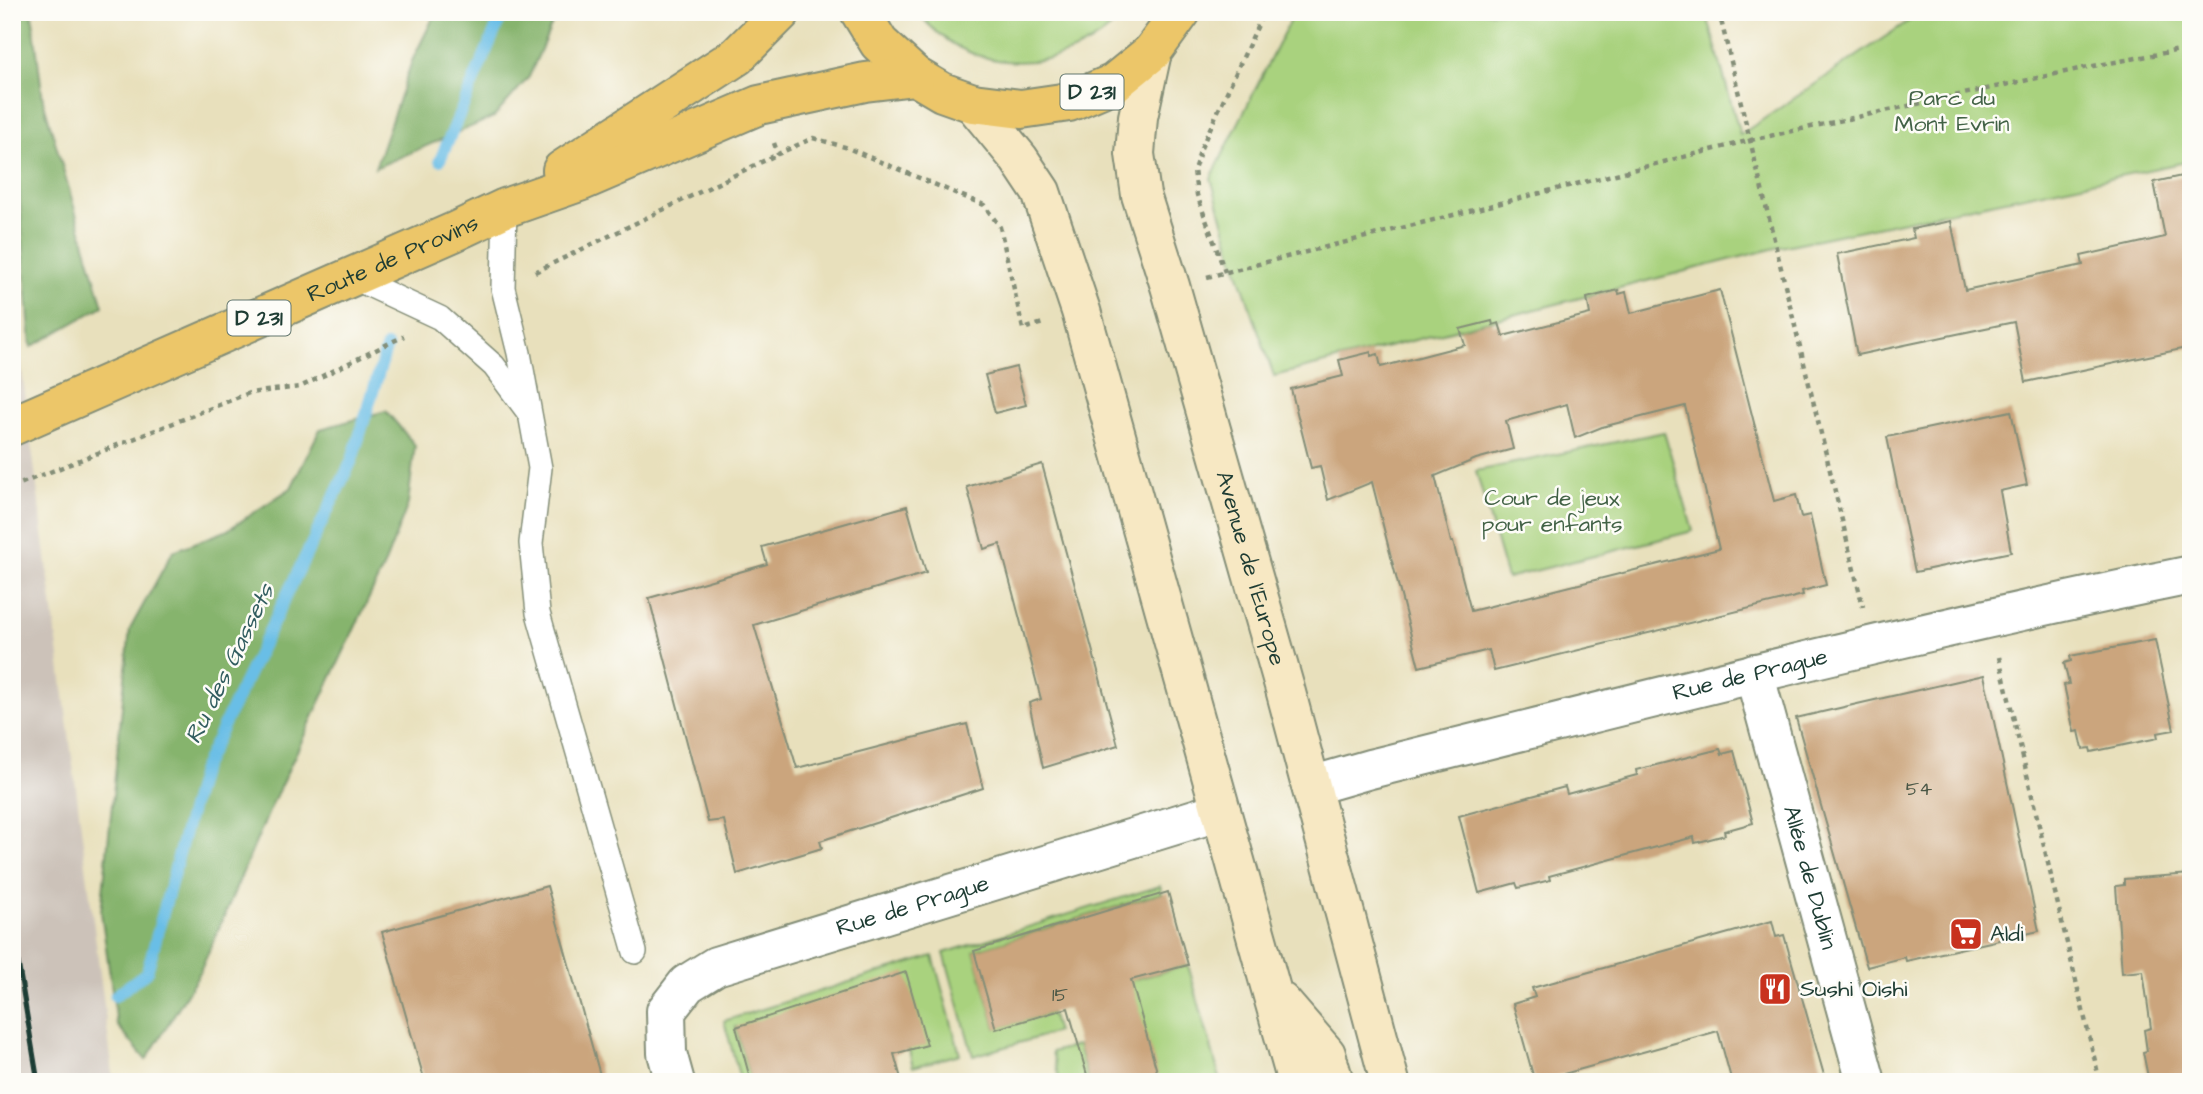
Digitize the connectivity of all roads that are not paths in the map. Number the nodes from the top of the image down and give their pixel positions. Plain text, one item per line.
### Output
1 (781, 12) edge
2 (860, 12) edge
3 (1181, 12) edge
4 (1152, 52) junction
5 (915, 76) junction
6 (973, 103) junction
7 (505, 208) junction
8 (352, 276) junction
9 (531, 416) junction
10 (12, 426) edge
11 (2191, 575) edge
12 (1754, 673) junction
13 (1311, 786) junction
14 (1221, 811) junction
15 (635, 952) dead end
16 (1272, 993) junction
17 (675, 1082) edge
18 (1297, 1082) edge
19 (1334, 1082) edge
20 (1390, 1082) edge
21 (1866, 1082) edge

1 - 7 main road, Route de Provins / D 231
2 - 5 main road, D 231
3 - 4 main road, D 231
4 - 6 main road, D 231
4 - 13 main road, Avenue de l'Europe
5 - 6 main road, D 231
5 - 7 main road, Route de Provins / D 231
6 - 14 main road
7 - 8 main road, Route de Provins / D 231
7 - 9 lane
8 - 9 lane
8 - 10 main road, Route de Provins / D 231
9 - 15 lane
11 - 12 street, Rue de Prague
12 - 13 street, Rue de Prague
12 - 21 street, Allée de Dublin
13 - 20 main road, Avenue de l'Europe
14 - 16 main road
14 - 17 street, Rue de Prague
16 - 18 main road
16 - 19 main road

